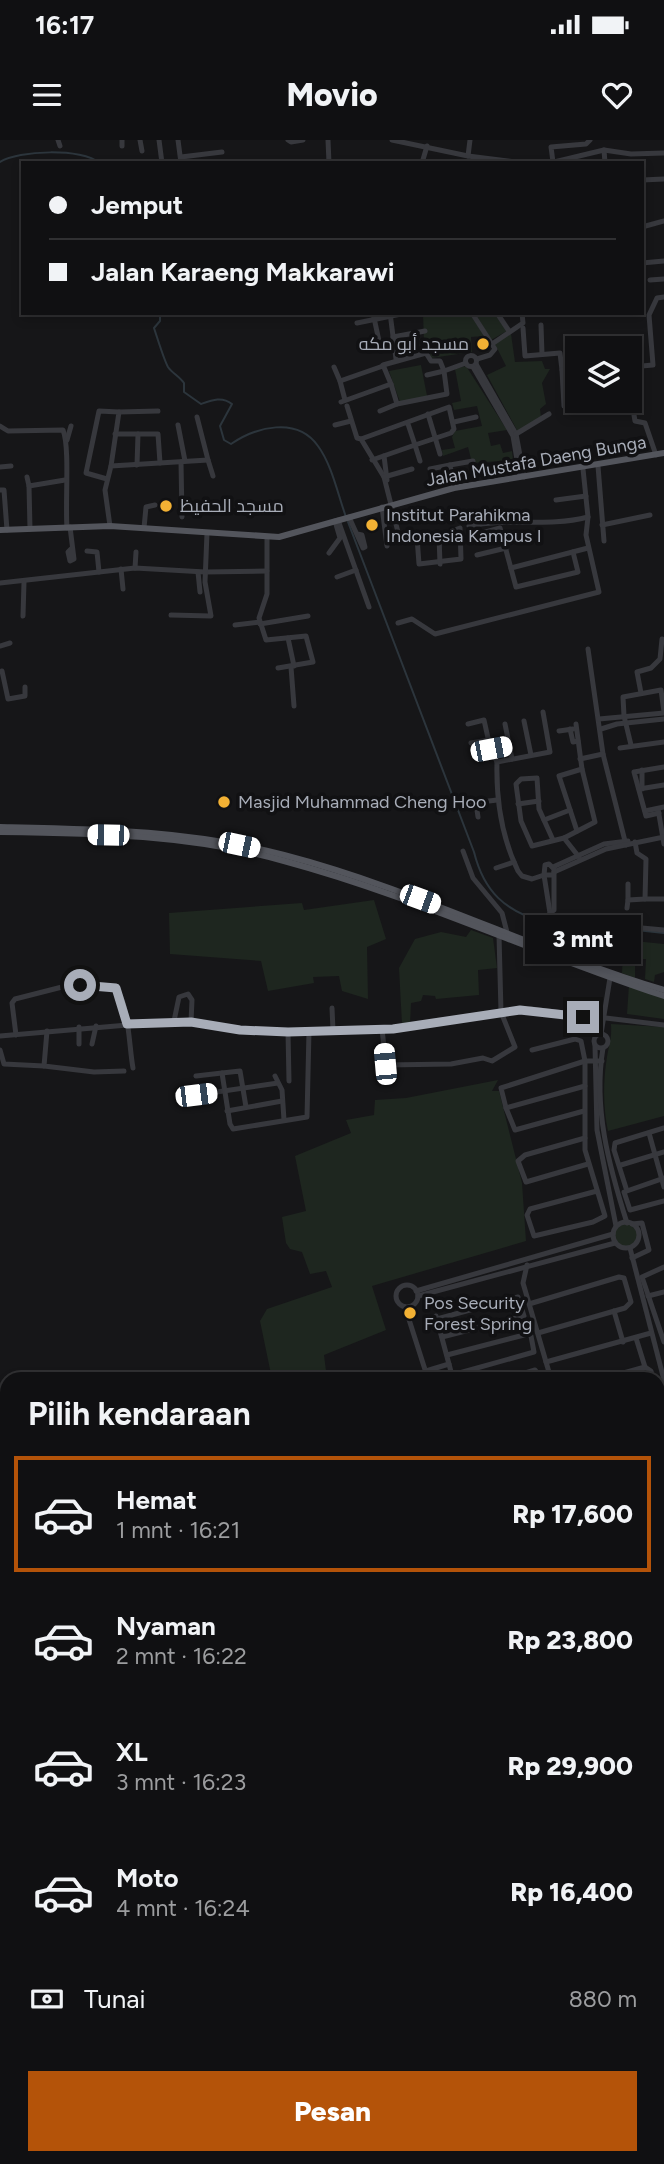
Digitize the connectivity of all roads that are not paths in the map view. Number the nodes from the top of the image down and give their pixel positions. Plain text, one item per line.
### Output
1 (141, 140) edge
2 (159, 140) edge
3 (178, 140) edge
4 (288, 140) edge
5 (303, 140) edge
6 (328, 140) edge
7 (392, 140) edge
8 (470, 140) edge
9 (590, 140) edge
10 (612, 140) edge
11 (411, 141) edge
12 (427, 146) junction
13 (608, 150) junction
14 (142, 151) dead end
15 (222, 152) dead end
16 (664, 153) edge
17 (465, 155) junction
18 (181, 160) edge
19 (162, 161) edge
20 (329, 161) edge
21 (423, 161) edge
22 (461, 161) edge
23 (506, 161) edge
24 (551, 161) edge
25 (556, 161) edge
26 (605, 161) edge
27 (664, 179) edge
28 (644, 180) edge
29 (664, 221) edge
30 (644, 226) edge
31 (664, 261) edge
32 (644, 263) edge
33 (664, 279) edge
34 (650, 280) dead end
35 (664, 296) edge
36 (390, 315) edge
37 (473, 315) edge
38 (498, 315) edge
39 (522, 315) edge
40 (374, 316) edge
41 (357, 324) dead end
42 (541, 325) dead end
43 (523, 328) dead end
44 (425, 331) dead end
45 (509, 331) junction
46 (393, 337) junction
47 (379, 341) dead end
48 (492, 344) junction
49 (542, 354) junction
50 (396, 359) junction
51 (466, 363) junction
52 (475, 363) junction
53 (383, 366) junction
54 (642, 366) edge
55 (334, 367) dead end
56 (562, 370) junction
57 (565, 370) edge
58 (444, 371) junction
59 (427, 375) dead end
60 (340, 381) junction
61 (391, 384) junction
62 (447, 394) junction
63 (345, 403) junction
64 (450, 403) dead end
65 (397, 404) junction
66 (565, 406) edge
67 (158, 411) dead end
68 (380, 411) dead end
69 (119, 412) junction
70 (634, 413) edge
71 (428, 414) junction
72 (549, 414) dead end
73 (197, 417) dead end
74 (476, 417) dead end
75 (351, 421) junction
76 (454, 422) junction
77 (408, 424) junction
78 (178, 425) dead end
79 (335, 425) dead end
80 (0, 426) edge
81 (71, 426) dead end
82 (116, 434) junction
83 (138, 434) junction
84 (516, 434) junction
85 (361, 439) junction
86 (435, 439) junction
87 (67, 440) junction
88 (415, 444) junction
89 (440, 454) dead end
90 (660, 454) edge
91 (384, 456) junction
92 (208, 460) junction
93 (372, 460) junction
94 (420, 461) dead end
95 (473, 461) dead end
96 (183, 462) junction
97 (160, 463) junction
98 (136, 465) junction
99 (450, 465) junction
100 (11, 466) dead end
101 (520, 466) junction
102 (598, 466) junction
103 (0, 467) edge
104 (111, 467) junction
105 (412, 469) dead end
106 (430, 469) dead end
107 (583, 469) junction
108 (213, 476) dead end
109 (27, 477) dead end
110 (385, 477) junction
111 (522, 477) junction
112 (107, 479) junction
113 (65, 481) junction
114 (29, 486) junction
115 (454, 488) junction
116 (0, 490) edge
117 (586, 496) junction
118 (556, 500) dead end
119 (392, 503) junction
120 (155, 505) dead end
121 (382, 507) junction
122 (650, 515) dead end
123 (182, 517) dead end
124 (349, 517) junction
125 (588, 517) junction
126 (338, 520) junction
127 (602, 525) junction
128 (110, 526) junction
129 (469, 526) dead end
130 (68, 527) junction
131 (144, 528) junction
132 (30, 529) junction
133 (4, 530) edge
134 (207, 533) junction
135 (357, 534) dead end
136 (439, 536) junction
137 (471, 536) dead end
138 (417, 537) junction
139 (267, 538) junction
140 (604, 541) dead end
141 (387, 546) dead end
142 (506, 548) junction
143 (588, 548) junction
144 (71, 549) dead end
145 (87, 551) dead end
146 (136, 552) dead end
147 (573, 552) junction
148 (328, 553) dead end
149 (477, 555) dead end
150 (440, 564) junction
151 (135, 568) junction
152 (511, 568) junction
153 (121, 569) junction
154 (356, 570) junction
155 (267, 571) junction
156 (99, 572) junction
157 (201, 572) junction
158 (337, 577) dead end
159 (24, 582) junction
160 (0, 583) edge
161 (123, 589) dead end
162 (200, 592) dead end
163 (369, 607) dead end
164 (171, 615) dead end
165 (308, 615) dead end
166 (23, 616) dead end
167 (398, 622) dead end
168 (260, 623) junction
169 (235, 625) dead end
170 (288, 638) junction
171 (662, 639) dead end
172 (10, 643) dead end
173 (0, 646) edge
174 (589, 649) dead end
175 (293, 666) junction
176 (278, 668) dead end
177 (2, 671) dead end
178 (25, 687) dead end
179 (662, 690) edge
180 (640, 693) junction
181 (8, 699) junction
182 (0, 702) edge
183 (294, 706) dead end
184 (543, 712) dead end
185 (664, 713) edge
186 (599, 719) junction
187 (664, 719) edge
188 (625, 720) junction
189 (524, 721) dead end
190 (468, 724) dead end
191 (505, 724) dead end
192 (601, 729) junction
193 (559, 731) dead end
194 (488, 740) junction
195 (664, 742) edge
196 (471, 743) dead end
197 (631, 745) junction
198 (509, 746) junction
199 (620, 748) dead end
200 (491, 749) junction
201 (604, 754) junction
202 (531, 755) junction
203 (512, 759) junction
204 (580, 759) junction
205 (497, 762) junction
206 (664, 767) edge
207 (582, 769) junction
208 (664, 785) edge
209 (641, 789) junction
210 (497, 800) junction
211 (539, 801) junction
212 (475, 803) junction
213 (465, 804) dead end
214 (518, 804) junction
215 (570, 810) junction
216 (660, 810) edge
217 (478, 817) dead end
218 (544, 820) junction
219 (0, 829) edge
220 (663, 829) edge
221 (575, 832) junction
222 (564, 838) junction
223 (664, 839) edge
224 (553, 840) junction
225 (629, 843) junction
226 (573, 845) junction
227 (463, 851) dead end
228 (282, 857) junction
229 (580, 858) junction
230 (514, 862) junction
231 (496, 868) dead end
232 (551, 872) junction
233 (628, 884) dead end
234 (645, 898) junction
235 (664, 899) edge
236 (628, 900) junction
237 (628, 908) dead end
238 (551, 917) junction
239 (664, 930) edge
240 (507, 931) junction
241 (499, 935) junction
242 (508, 939) junction
243 (543, 944) junction
244 (610, 978) junction
245 (664, 990) edge
246 (664, 996) edge
247 (332, 1008) dead end
248 (501, 1012) junction
249 (603, 1019) junction
250 (174, 1021) junction
251 (191, 1022) junction
252 (127, 1024) junction
253 (664, 1025) edge
254 (96, 1026) junction
255 (79, 1027) junction
256 (382, 1029) junction
257 (333, 1030) junction
258 (47, 1031) junction
259 (309, 1031) junction
260 (288, 1032) junction
261 (601, 1034) junction
262 (16, 1035) junction
263 (0, 1036) edge
264 (79, 1044) dead end
265 (92, 1044) dead end
266 (595, 1046) junction
267 (603, 1048) junction
268 (0, 1050) edge
269 (532, 1050) dead end
270 (599, 1060) junction
271 (585, 1061) junction
272 (4, 1064) junction
273 (44, 1066) junction
274 (133, 1068) dead end
275 (0, 1070) edge
276 (124, 1070) dead end
277 (222, 1073) junction
278 (195, 1076) dead end
279 (275, 1076) dead end
280 (289, 1081) dead end
281 (278, 1083) junction
282 (585, 1086) junction
283 (243, 1088) junction
284 (224, 1091) junction
285 (196, 1095) dead end
286 (282, 1101) junction
287 (246, 1107) junction
288 (506, 1108) junction
289 (227, 1111) junction
290 (584, 1111) junction
291 (284, 1120) junction
292 (664, 1128) edge
293 (649, 1133) junction
294 (585, 1138) junction
295 (602, 1145) junction
296 (585, 1147) junction
297 (664, 1152) edge
298 (655, 1155) junction
299 (588, 1164) junction
300 (621, 1165) junction
301 (622, 1174) junction
302 (612, 1176) junction
303 (663, 1178) edge
304 (624, 1181) junction
305 (615, 1184) junction
306 (664, 1187) edge
307 (626, 1188) junction
308 (597, 1191) junction
309 (664, 1201) edge
310 (629, 1223) junction
311 (617, 1226) junction
312 (613, 1234) junction
313 (615, 1243) junction
314 (631, 1248) junction
315 (632, 1258) junction
316 (530, 1260) junction
317 (527, 1267) junction
318 (664, 1268) edge
319 (432, 1289) junction
320 (664, 1292) edge
321 (417, 1293) junction
322 (648, 1296) junction
323 (529, 1304) junction
324 (409, 1307) junction
325 (614, 1311) junction
326 (661, 1320) edge
327 (538, 1333) junction
328 (652, 1335) junction
329 (662, 1336) edge
330 (442, 1337) junction
331 (636, 1338) junction
332 (623, 1342) junction
333 (447, 1355) junction
334 (546, 1362) junction
335 (449, 1364) junction
336 (645, 1367) junction
337 (426, 1371) joint
338 (451, 1372) edge
339 (469, 1372) edge
340 (549, 1372) edge
341 (627, 1372) edge
342 (650, 1372) edge
343 (662, 1372) edge

1 - 14 street
2 - 19 street
3 - 18 street
4 - 5 street
6 - 20 street
7 - 11 street
8 - 17 street
9 - 24 street
10 - 13 street
11 - 12 street
12 - 17 street
12 - 21 street
13 - 16 street
13 - 25 street
13 - 26 street
15 - 18 street
17 - 22 street
17 - 23 street
27 - 28 street
29 - 30 street
31 - 32 street
33 - 34 street
35 - 54 street
36 - 40 street
36 - 46 street
37 - 48 street
38 - 45 street
39 - 45 street
40 - 41 street
40 - 47 street
42 - 49 street
43 - 49 street
44 - 46 street
45 - 48 street
46 - 50 street
48 - 52 street
49 - 56 street
50 - 53 street
50 - 58 street
51 - 52 street
51 - 52 street
51 - 58 street
52 - 84 street
52 - 101 street
53 - 60 street
53 - 61 street
55 - 60 street
56 - 57 street
56 - 66 street
58 - 59 street
58 - 62 street
60 - 63 street
61 - 63 street
61 - 65 street
62 - 64 street
62 - 65 street
63 - 75 street
65 - 68 street
67 - 69 street
69 - 82 street
69 - 112 street
70 - 90 street
71 - 76 street
71 - 77 street
71 - 86 street
72 - 84 street
73 - 92 street
74 - 76 street
75 - 79 street
75 - 85 street
76 - 86 street
77 - 85 street
77 - 88 street
78 - 96 street
80 - 87 street
81 - 87 street
82 - 83 street
82 - 104 street
83 - 97 street
83 - 98 street
84 - 101 street
85 - 93 street
86 - 88 street
86 - 89 street
87 - 113 street
88 - 91 street
88 - 94 street
90 - 102 main road, Jalan Mustafa Daeng Bunga
91 - 93 street
91 - 110 street
92 - 96 street
92 - 108 street
93 - 110 street
95 - 99 street
96 - 97 street
96 - 123 street
97 - 98 street
98 - 104 street
99 - 106 street
99 - 115 street
100 - 103 street
101 - 111 street
102 - 107 main road, Jalan Mustafa Daeng Bunga
102 - 127 street
104 - 112 street
105 - 110 street
107 - 111 main road, Jalan Mustafa Daeng Bunga
107 - 117 street
109 - 114 street
110 - 119 street
111 - 115 main road, Jalan Mustafa Daeng Bunga
112 - 128 street
113 - 114 street
113 - 130 street
114 - 132 street
115 - 119 main road, Jalan Mustafa Daeng Bunga
116 - 133 street
117 - 118 street
117 - 125 street
119 - 121 main road, Jalan Mustafa Daeng Bunga
119 - 138 street
120 - 131 street
121 - 124 main road, Jalan Mustafa Daeng Bunga
121 - 141 street
122 - 127 street
124 - 126 main road, Jalan Mustafa Daeng Bunga
124 - 135 street
125 - 129 street
125 - 143 street
126 - 139 main road, Jalan Mustafa Daeng Bunga
126 - 148 street
126 - 154 street
127 - 140 street
128 - 130 main road, Jalan Mustafa Daeng Bunga
128 - 131 main road, Jalan Mustafa Daeng Bunga
130 - 132 main road, Jalan Mustafa Daeng Bunga
130 - 144 street
131 - 134 main road, Jalan Mustafa Daeng Bunga
132 - 133 main road, Jalan Mustafa Daeng Bunga
134 - 139 main road, Jalan Mustafa Daeng Bunga
134 - 157 street
136 - 138 street
136 - 150 street
136 - 150 street
137 - 142 street
138 - 150 street
139 - 155 street
142 - 149 street
142 - 152 street
143 - 147 street
143 - 167 street
145 - 156 street
146 - 151 street
147 - 152 street
147 - 152 street
151 - 153 street
151 - 157 street
153 - 156 street
153 - 161 street
154 - 158 street
154 - 163 street
155 - 157 street
155 - 168 street
156 - 159 street
157 - 162 street
157 - 164 street
159 - 160 street
159 - 166 street
165 - 168 street
168 - 169 street
168 - 170 street
170 - 175 street
170 - 175 street
171 - 180 street
172 - 173 street
174 - 186 street
175 - 176 street
175 - 183 street
177 - 181 street
178 - 181 street
179 - 180 street
179 - 185 street
180 - 188 street
181 - 182 street
184 - 202 street
185 - 188 street
186 - 188 street
186 - 192 street
187 - 188 street
188 - 192 street
188 - 197 street
189 - 202 street
190 - 194 street
191 - 198 street
192 - 201 street
193 - 204 street
194 - 196 street
194 - 200 street
195 - 197 street
197 - 199 street
198 - 200 street
198 - 203 street
200 - 205 street
201 - 204 street
201 - 225 street
202 - 203 street
203 - 205 street
204 - 207 street
205 - 210 street
206 - 209 street
207 - 215 street
207 - 221 street
208 - 209 street
209 - 216 street
210 - 212 street
210 - 230 street
211 - 214 street
211 - 214 street
211 - 218 street
212 - 213 street
212 - 217 street
214 - 224 street
215 - 218 street
215 - 221 street
216 - 220 street
218 - 224 street
219 - 228 main road
220 - 223 street
221 - 222 street
221 - 226 street
222 - 224 street
222 - 226 street
223 - 225 street
225 - 229 street
225 - 234 street
226 - 229 street
227 - 240 street
228 - 240 main road
228 - 241 main road
229 - 232 street
230 - 231 street
230 - 232 street
232 - 238 street
233 - 236 street
234 - 235 street
234 - 236 street
236 - 237 street
238 - 239 street
238 - 243 street
240 - 242 street
240 - 243 main road
241 - 242 main road
241 - 248 street
242 - 244 main road
243 - 245 main road
244 - 246 main road
244 - 249 street
247 - 257 street
248 - 249 street
248 - 256 street
248 - 256 street
249 - 253 street
249 - 261 street
250 - 251 street
250 - 251 street
250 - 252 street
251 - 260 street
252 - 254 street
252 - 262 street
252 - 274 street
254 - 255 street
254 - 265 street
255 - 258 street
255 - 264 street
256 - 257 street
257 - 259 street
258 - 262 street
258 - 273 street
259 - 260 street
259 - 291 street
260 - 280 street
261 - 266 street
261 - 267 street
262 - 263 street
266 - 267 street
266 - 270 street
267 - 270 street
268 - 272 street
269 - 271 street
270 - 271 street
270 - 295 street
271 - 282 street
271 - 288 street
272 - 273 street
272 - 275 street
273 - 276 street
277 - 278 street
277 - 283 street
277 - 284 street
279 - 281 street
281 - 283 street
281 - 286 street
282 - 288 street
282 - 290 street
283 - 284 street
283 - 287 street
284 - 285 street
284 - 289 street
286 - 287 street
286 - 291 street
287 - 289 street
288 - 290 street
289 - 291 street
290 - 294 street
292 - 293 street
293 - 298 street
293 - 300 street
294 - 296 street
294 - 299 street
295 - 296 street
295 - 302 street
295 - 311 street
296 - 299 street
297 - 298 street
298 - 300 street
298 - 303 street
299 - 308 street
300 - 301 street
301 - 302 street
301 - 304 street
302 - 305 street
303 - 306 street
303 - 307 street
304 - 305 street
304 - 307 street
305 - 310 street
307 - 309 street
308 - 308 street
310 - 311 street
310 - 314 street
310 - 315 street
311 - 312 street
312 - 313 street
312 - 316 street
313 - 314 street
313 - 317 street
314 - 315 street
315 - 328 street
316 - 317 street
316 - 319 street
317 - 319 street
317 - 323 street
318 - 322 street
319 - 321 street
320 - 322 street
321 - 324 street
321 - 324 street
322 - 326 street
323 - 325 street
323 - 327 street
324 - 337 street
325 - 327 street
325 - 332 street
326 - 329 street
327 - 334 street
328 - 329 street
328 - 331 street
328 - 343 street
330 - 330 street
330 - 333 street
331 - 332 street
331 - 336 street
332 - 334 street
333 - 335 street
333 - 339 street
334 - 340 street
335 - 337 street
335 - 338 street
336 - 341 street
336 - 342 street

